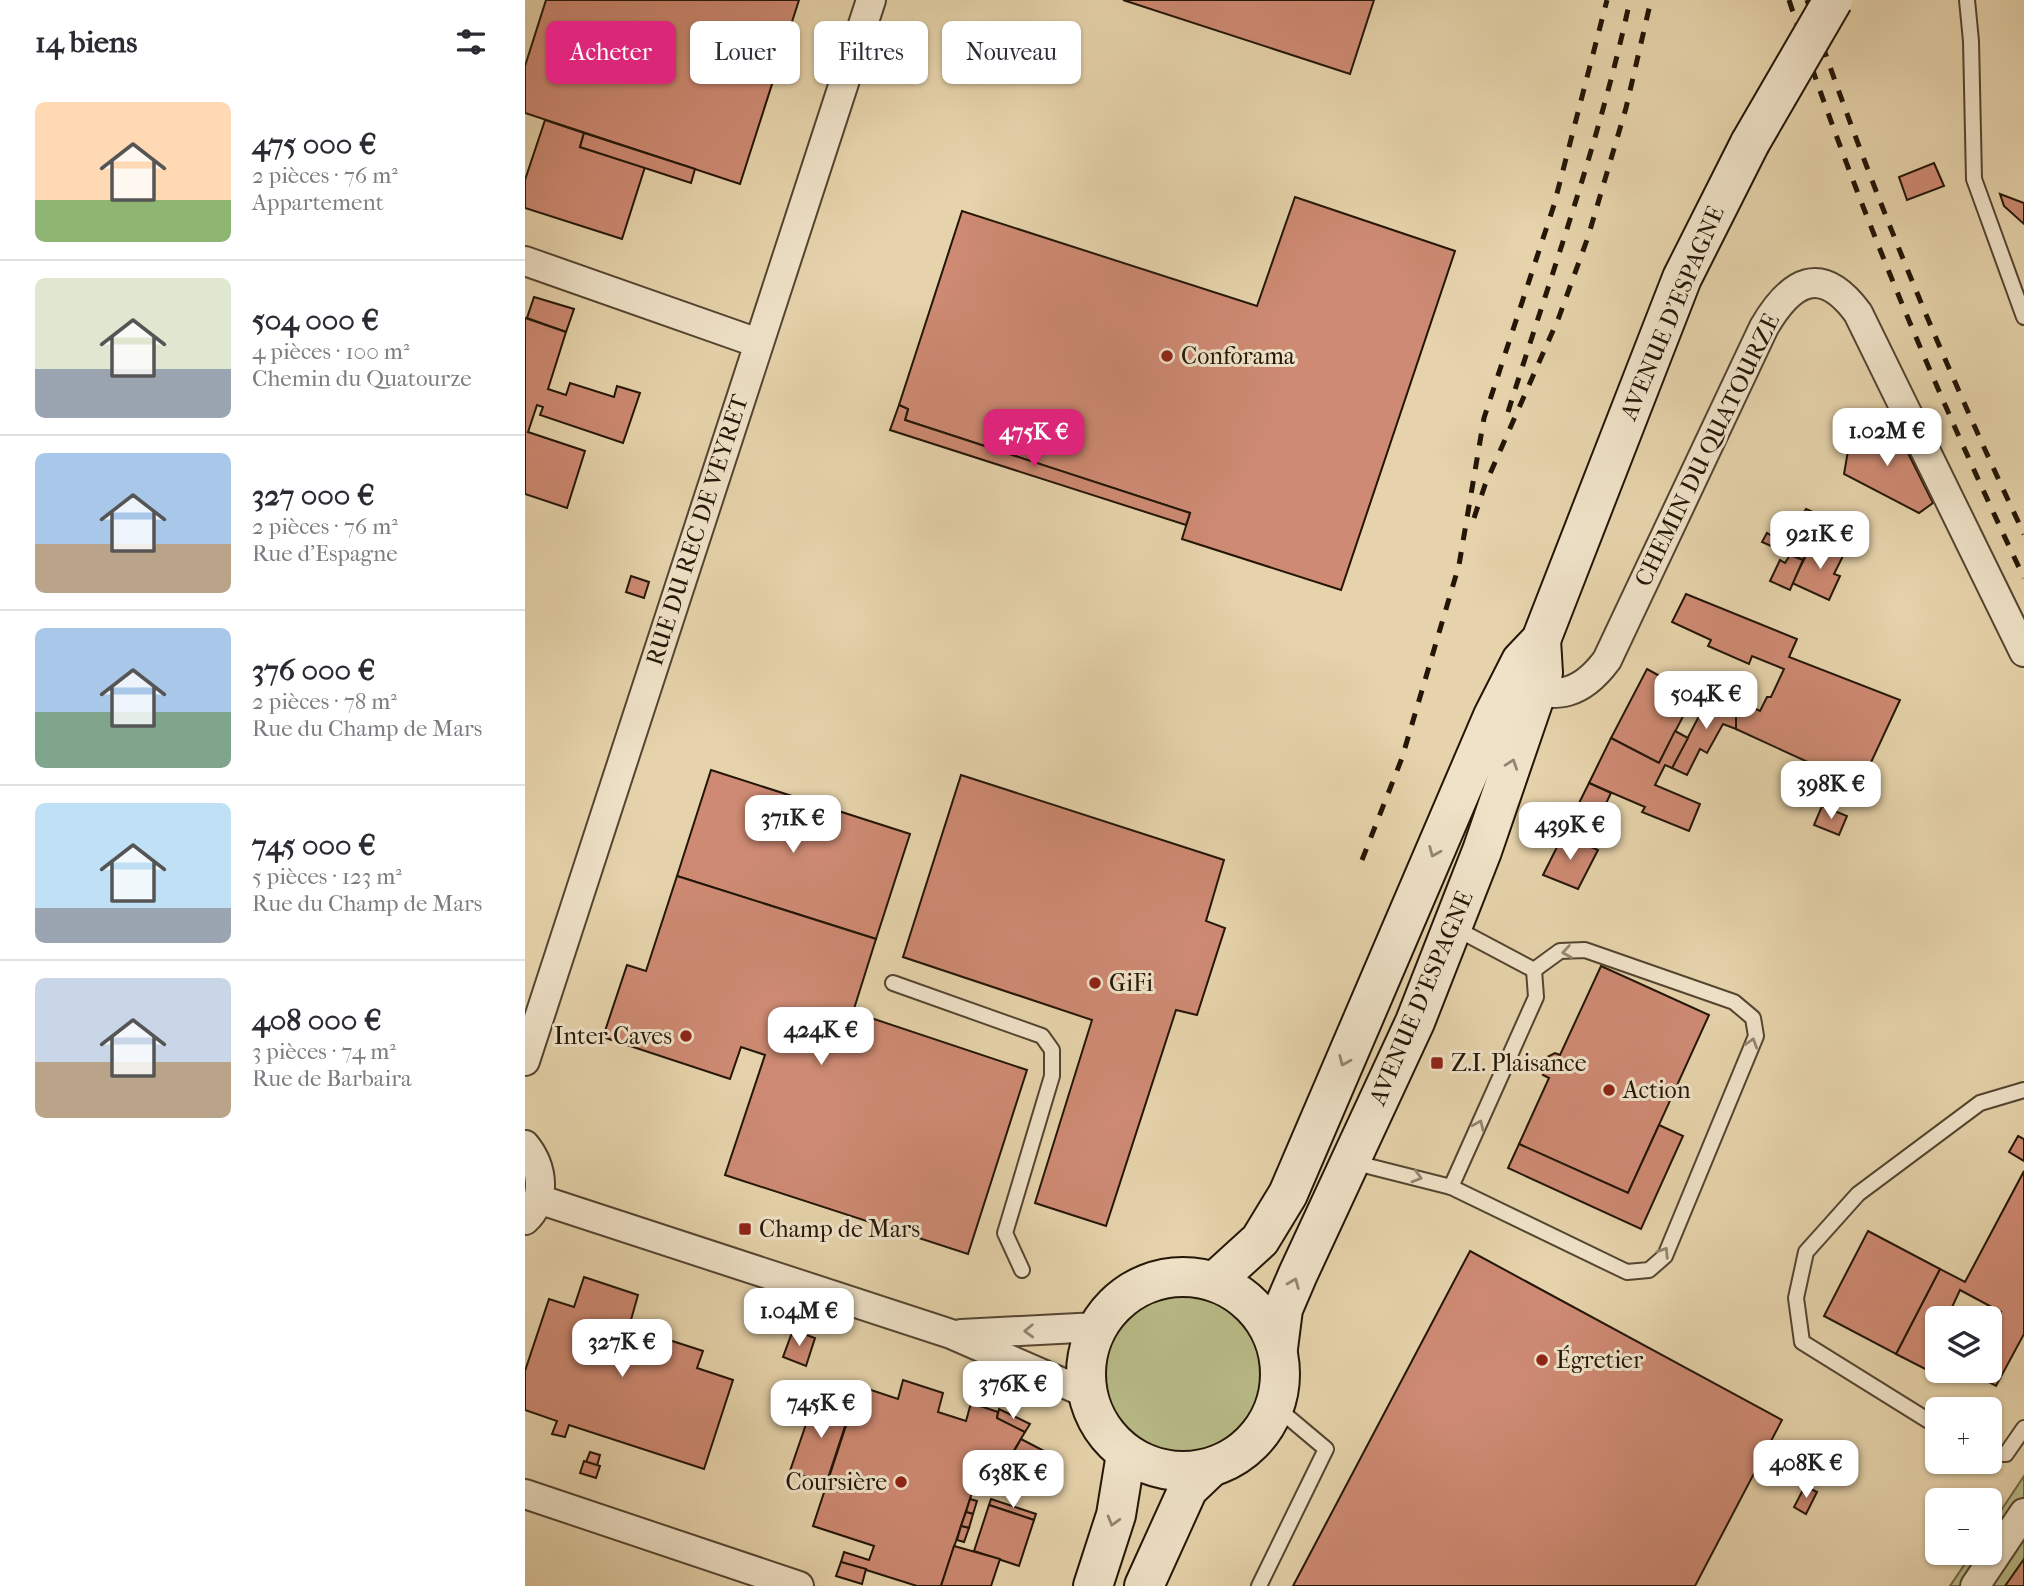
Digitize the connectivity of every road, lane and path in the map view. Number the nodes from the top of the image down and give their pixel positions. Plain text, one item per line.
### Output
1 (871, 0) edge
2 (1833, 0) edge
3 (1967, 0) edge
4 (525, 261) edge
5 (2024, 317) edge
6 (758, 343) junction
7 (2024, 652) edge
8 (1523, 690) junction
9 (1452, 926) junction
10 (1534, 970) junction
11 (893, 984) dead end
12 (525, 1061) edge
13 (2024, 1090) edge
14 (525, 1145) edge
15 (1351, 1161) junction
16 (1451, 1187) junction
17 (531, 1209) edge
18 (1022, 1269) dead end
19 (1215, 1281) junction
20 (1097, 1327) junction
21 (951, 1334) junction
22 (1278, 1348) junction
23 (1086, 1393) junction
24 (1276, 1407) junction
25 (1925, 1419) edge
26 (2024, 1427) edge
27 (1126, 1454) junction
28 (2002, 1454) edge
29 (1209, 1469) junction
30 (525, 1494) edge
31 (2024, 1513) edge
32 (799, 1586) edge
33 (1093, 1586) edge
34 (1144, 1586) edge
35 (1259, 1586) edge
36 (1975, 1586) edge

1 - 6 street, RUE DU REC DE VEYRET
2 - 8 main road, AVENUE D'ESPAGNE, bridge
3 - 5 lane
4 - 6 street
6 - 12 street, RUE DU REC DE VEYRET
7 - 8 street, CHEMIN DU QUATOURZE
9 -> 8 main road, AVENUE D'ESPAGNE
8 -> 19 main road, AVENUE D'ESPAGNE
9 - 10 lane
9 - 15 main road, AVENUE D'ESPAGNE
16 -> 10 lane
16 -> 10 lane
11 - 18 lane
13 - 25 lane
14 - 17 street
15 -> 16 lane
22 -> 15 main road, AVENUE D'ESPAGNE
17 - 21 street
19 - 20 main road
19 - 22 main road
20 -> 21 street
20 - 23 main road
21 - 23 street
22 - 24 main road
23 - 27 main road
24 - 29 main road
24 - 35 lane
26 - 28 lane
27 - 29 main road
27 -> 33 main road
29 - 34 main road
30 - 32 street
31 - 36 street

